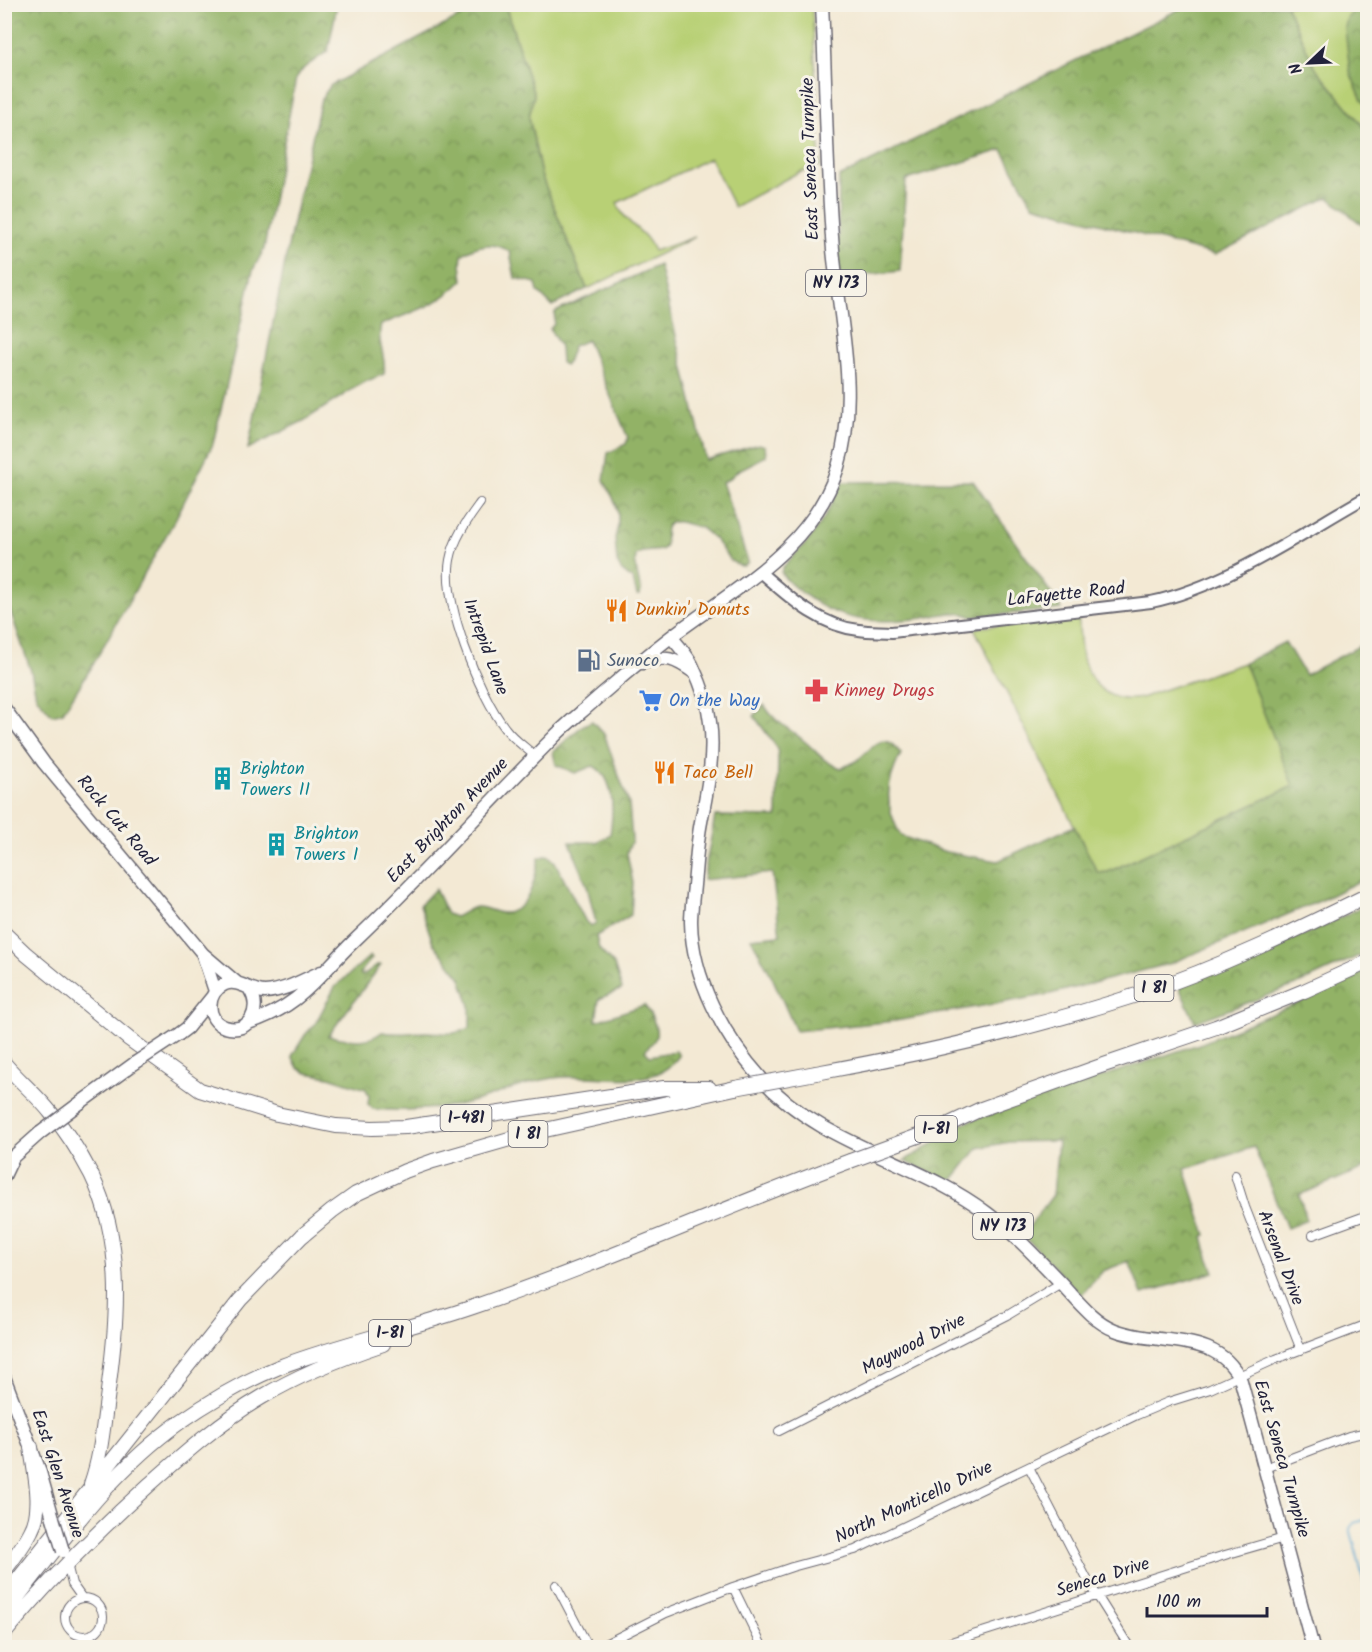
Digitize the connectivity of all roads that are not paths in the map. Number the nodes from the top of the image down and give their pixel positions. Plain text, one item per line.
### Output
1 (822, 4) edge
2 (1368, 496) edge
3 (480, 503) dead end
4 (760, 572) junction
5 (671, 637) junction
6 (635, 666) junction
7 (696, 673) junction
8 (4, 708) edge
9 (535, 756) junction
10 (1368, 895) edge
11 (4, 933) edge
12 (203, 954) junction
13 (1368, 962) edge
14 (325, 970) junction
15 (237, 983) junction
16 (250, 990) junction
17 (214, 993) junction
18 (219, 1023) junction
19 (248, 1023) junction
20 (183, 1031) junction
21 (4, 1063) edge
22 (735, 1088) junction
23 (9, 1159) edge
24 (1235, 1175) dead end
25 (4, 1176) edge
26 (1368, 1215) edge
27 (1313, 1235) dead end
28 (624, 1250) junction
29 (1061, 1283) junction
30 (1368, 1324) edge
31 (1301, 1350) junction
32 (1239, 1376) junction
33 (4, 1377) edge
34 (778, 1431) dead end
35 (1368, 1432) edge
36 (31, 1447) junction
37 (1029, 1467) junction
38 (1265, 1468) junction
39 (85, 1496) junction
40 (1284, 1538) junction
41 (65, 1558) junction
42 (4, 1571) edge
43 (72, 1584) junction
44 (556, 1585) dead end
45 (733, 1587) junction
46 (1097, 1595) junction
47 (4, 1597) edge
48 (82, 1598) junction
49 (72, 1603) junction
50 (4, 1614) edge
51 (4, 1634) edge
52 (76, 1634) junction
53 (92, 1634) junction
54 (81, 1647) edge
55 (589, 1647) edge
56 (597, 1647) edge
57 (763, 1647) edge
58 (932, 1647) edge
59 (1130, 1647) edge
60 (1313, 1647) edge

1 - 4 main road, East Seneca Turnpike / NY 173
2 - 4 street, LaFayette Road
3 - 9 street, Intrepid Lane
4 - 5 main road, East Seneca Turnpike / NY 173
5 - 6 main road, East Brighton Avenue
5 - 7 main road, East Seneca Turnpike / NY 173
6 - 7 main road
6 - 9 main road, East Brighton Avenue
7 - 29 main road, East Seneca Turnpike / NY 173
8 - 12 main road, Rock Cut Road
9 - 14 main road, East Brighton Avenue
10 - 22 highway, I 81, bridge
11 - 22 highway, I-481
12 - 15 main road, Rock Cut Road
12 - 17 main road, Rock Cut Road
13 - 28 highway, I-81, bridge
14 - 16 main road
14 - 19 main road, East Brighton Avenue
15 - 16 main road
15 - 17 main road
16 - 19 main road
17 - 18 main road
17 - 20 main road
18 - 19 main road
18 - 20 main road
20 - 23 main road, bridge
21 - 39 highway
22 - 39 highway, I 81
23 - 25 main road
24 - 31 street, Arsenal Drive
26 - 27 street
28 - 41 highway
28 - 50 highway, I-81
29 - 32 main road, East Seneca Turnpike / NY 173
29 - 34 street, Maywood Drive
30 - 31 street, North Monticello Drive
31 - 32 street, North Monticello Drive
32 - 37 street, North Monticello Drive
32 - 38 main road, East Seneca Turnpike / NY 173
33 - 36 main road, East Glen Avenue
35 - 38 street
36 - 41 main road, East Glen Avenue, bridge
36 - 42 highway
37 - 45 street, North Monticello Drive
37 - 46 street
38 - 40 main road, East Seneca Turnpike / NY 173
39 - 47 highway
40 - 46 street, Seneca Drive
40 - 60 main road, East Seneca Turnpike / NY 173
41 - 43 street, East Glen Avenue
41 - 51 highway
43 - 48 street, East Glen Avenue
43 - 49 street, East Glen Avenue
44 - 55 street
45 - 56 street, North Monticello Drive
45 - 57 street
46 - 58 street, Seneca Drive
46 - 59 street
48 - 49 street
48 - 53 street, East Glen Avenue
49 - 52 street, East Glen Avenue
52 - 53 street
52 - 54 street, East Glen Avenue
53 - 54 street, East Glen Avenue

